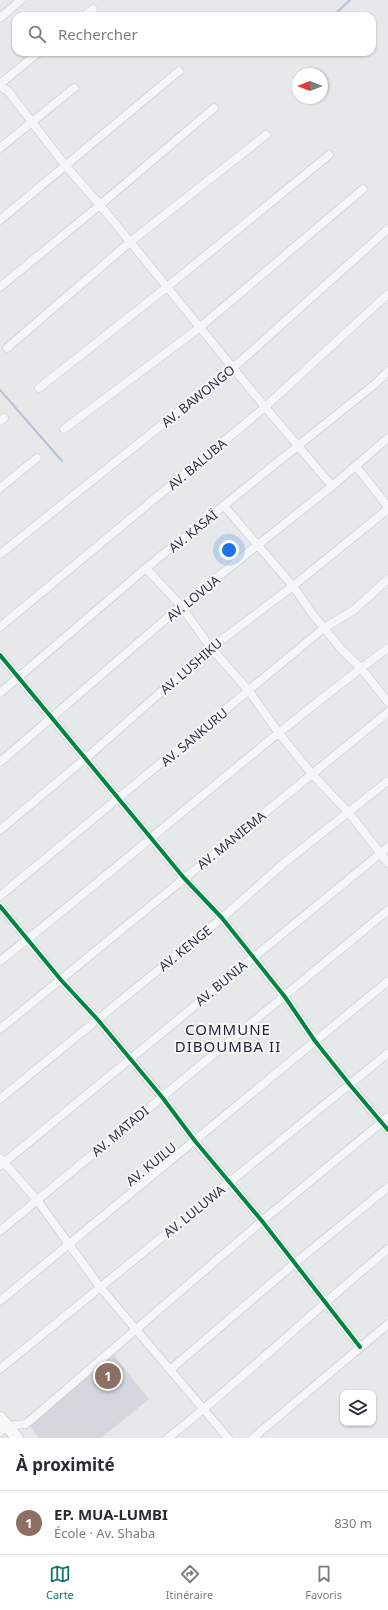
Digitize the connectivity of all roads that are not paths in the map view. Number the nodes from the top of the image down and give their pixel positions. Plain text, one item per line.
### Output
1 (21, 0) edge
2 (93, 9) dead end
3 (89, 12) edge
4 (0, 18) edge
5 (34, 56) edge
6 (179, 71) dead end
7 (0, 85) edge
8 (74, 88) dead end
9 (214, 108) dead end
10 (32, 122) junction
11 (266, 135) dead end
12 (0, 148) edge
13 (330, 155) dead end
14 (65, 165) junction
15 (362, 189) dead end
16 (100, 205) junction
17 (0, 220) edge
18 (388, 229) edge
19 (130, 242) junction
20 (0, 287) edge
21 (167, 287) junction
22 (388, 294) edge
23 (199, 328) junction
24 (7, 348) dead end
25 (233, 368) junction
26 (388, 371) edge
27 (39, 388) dead end
28 (265, 407) junction
29 (64, 429) dead end
30 (388, 438) edge
31 (297, 445) junction
32 (37, 458) dead end
33 (356, 466) junction
34 (332, 486) junction
35 (0, 488) edge
36 (224, 506) junction
37 (388, 508) edge
38 (258, 546) junction
39 (0, 554) edge
40 (146, 568) junction
41 (388, 579) edge
42 (293, 586) junction
43 (181, 606) junction
44 (0, 627) edge
45 (324, 628) junction
46 (211, 648) junction
47 (388, 648) edge
48 (0, 655) edge
49 (361, 668) junction
50 (18, 678) junction
51 (249, 691) junction
52 (0, 692) edge
53 (388, 702) edge
54 (388, 712) edge
55 (53, 719) junction
56 (278, 732) junction
57 (86, 758) junction
58 (0, 762) edge
59 (312, 774) junction
60 (388, 781) edge
61 (120, 798) junction
62 (349, 813) junction
63 (0, 830) edge
64 (152, 838) junction
65 (388, 847) edge
66 (380, 853) junction
67 (388, 863) edge
68 (184, 878) junction
69 (0, 896) edge
70 (0, 906) edge
71 (388, 910) edge
72 (222, 918) junction
73 (27, 940) junction
74 (252, 957) junction
75 (0, 961) edge
76 (61, 980) junction
77 (388, 981) edge
78 (285, 997) junction
79 (98, 1020) junction
80 (0, 1029) edge
81 (315, 1041) junction
82 (388, 1053) edge
83 (129, 1060) junction
84 (350, 1085) junction
85 (162, 1097) junction
86 (0, 1099) edge
87 (385, 1120) edge
88 (388, 1130) edge
89 (195, 1141) junction
90 (1, 1162) edge
91 (229, 1183) junction
92 (388, 1187) edge
93 (37, 1200) junction
94 (262, 1221) junction
95 (0, 1231) edge
96 (68, 1244) junction
97 (388, 1248) edge
98 (295, 1263) junction
99 (100, 1287) junction
100 (0, 1301) edge
101 (324, 1301) junction
102 (388, 1324) edge
103 (136, 1328) junction
104 (360, 1346) junction
105 (0, 1369) edge
106 (171, 1369) junction
107 (204, 1410) junction
108 (2, 1426) edge
109 (17, 1438) edge
110 (168, 1438) edge
111 (228, 1438) edge
112 (253, 1438) edge

1 - 4 street
2 - 3 street
5 - 7 street
6 - 14 street
7 - 10 street
8 - 10 street
9 - 16 street
10 - 12 street
10 - 14 street
11 - 19 street
13 - 21 street
14 - 16 street
14 - 17 street
15 - 23 street
16 - 19 street
16 - 20 street
18 - 25 street, AV. BAWONGO
19 - 21 street
19 - 24 street
21 - 23 street
21 - 27 street
22 - 28 street, AV. BALUBA
23 - 25 street
23 - 29 street
25 - 28 street
25 - 39 street, AV. BAWONGO
26 - 31 street, AV. KASAÏ
28 - 31 street
28 - 44 street, AV. BALUBA
30 - 33 street, AV. LOVUA
31 - 34 street
31 - 36 street, AV. KASAÏ
32 - 35 street
33 - 34 street, AV. LOVUA
33 - 37 street
34 - 38 street, AV. LOVUA
36 - 38 street
36 - 40 street, AV. KASAÏ
37 - 42 street, AV. LUSHIKU
38 - 42 street
38 - 43 street, AV. LOVUA
40 - 43 street
40 - 50 street, AV. KASAÏ
41 - 45 street, AV. SANKURU
42 - 45 street
42 - 46 street, AV. LUSHIKU
43 - 46 street
43 - 55 street, AV. LOVUA
45 - 49 street
45 - 51 street, AV. SANKURU
46 - 51 street
46 - 57 street, AV. LUSHIKU
47 - 49 street
48 - 50 street
49 - 53 street
49 - 56 street
50 - 52 street, AV. KASAÏ
50 - 55 street
51 - 56 street
51 - 61 street, AV. SANKURU
54 - 59 street, AV. MANIEMA
55 - 57 street
55 - 58 street, AV. LOVUA
56 - 59 street
56 - 64 street
57 - 61 street
57 - 63 street, AV. LUSHIKU
59 - 62 street
59 - 68 street, AV. MANIEMA
60 - 62 street, AV. KENGE
61 - 64 street
61 - 69 street, AV. SANKURU
62 - 66 street
62 - 72 street, AV. KENGE
64 - 68 street
64 - 73 street
65 - 66 street, AV. BUNIA
66 - 67 street
66 - 74 street, AV. BUNIA
68 - 72 street
68 - 76 street, AV. MANIEMA
70 - 73 street
71 - 78 street, AV. MATADI
72 - 74 street
72 - 79 street, AV. KENGE
73 - 75 street
73 - 76 street
74 - 78 street
74 - 83 street, AV. BUNIA
76 - 79 street
76 - 80 street, AV. MANIEMA
77 - 81 street, AV. KUILU
78 - 81 street
78 - 85 street, AV. MATADI
79 - 83 street
79 - 86 street, AV. KENGE
81 - 84 street
81 - 89 street, AV. KUILU
82 - 84 street, AV. LULUWA
83 - 85 street
83 - 90 street, AV. BUNIA
84 - 87 street
84 - 91 street, AV. LULUWA
85 - 89 street
85 - 93 street, AV. MATADI
87 - 88 street
87 - 94 street
89 - 91 street
89 - 96 street, AV. KUILU
90 - 93 street
91 - 94 street
91 - 99 street, AV. LULUWA
92 - 98 street
93 - 95 street, AV. MATADI
93 - 96 street
94 - 98 street
94 - 103 street
96 - 99 street
96 - 100 street, AV. KUILU
97 - 101 street
98 - 101 street
98 - 106 street
99 - 103 street
99 - 105 street, AV. LULUWA
101 - 104 street
101 - 107 street
102 - 104 street
103 - 106 street
103 - 108 street
104 - 112 street
106 - 107 street
107 - 110 street
107 - 111 street
108 - 109 highway

